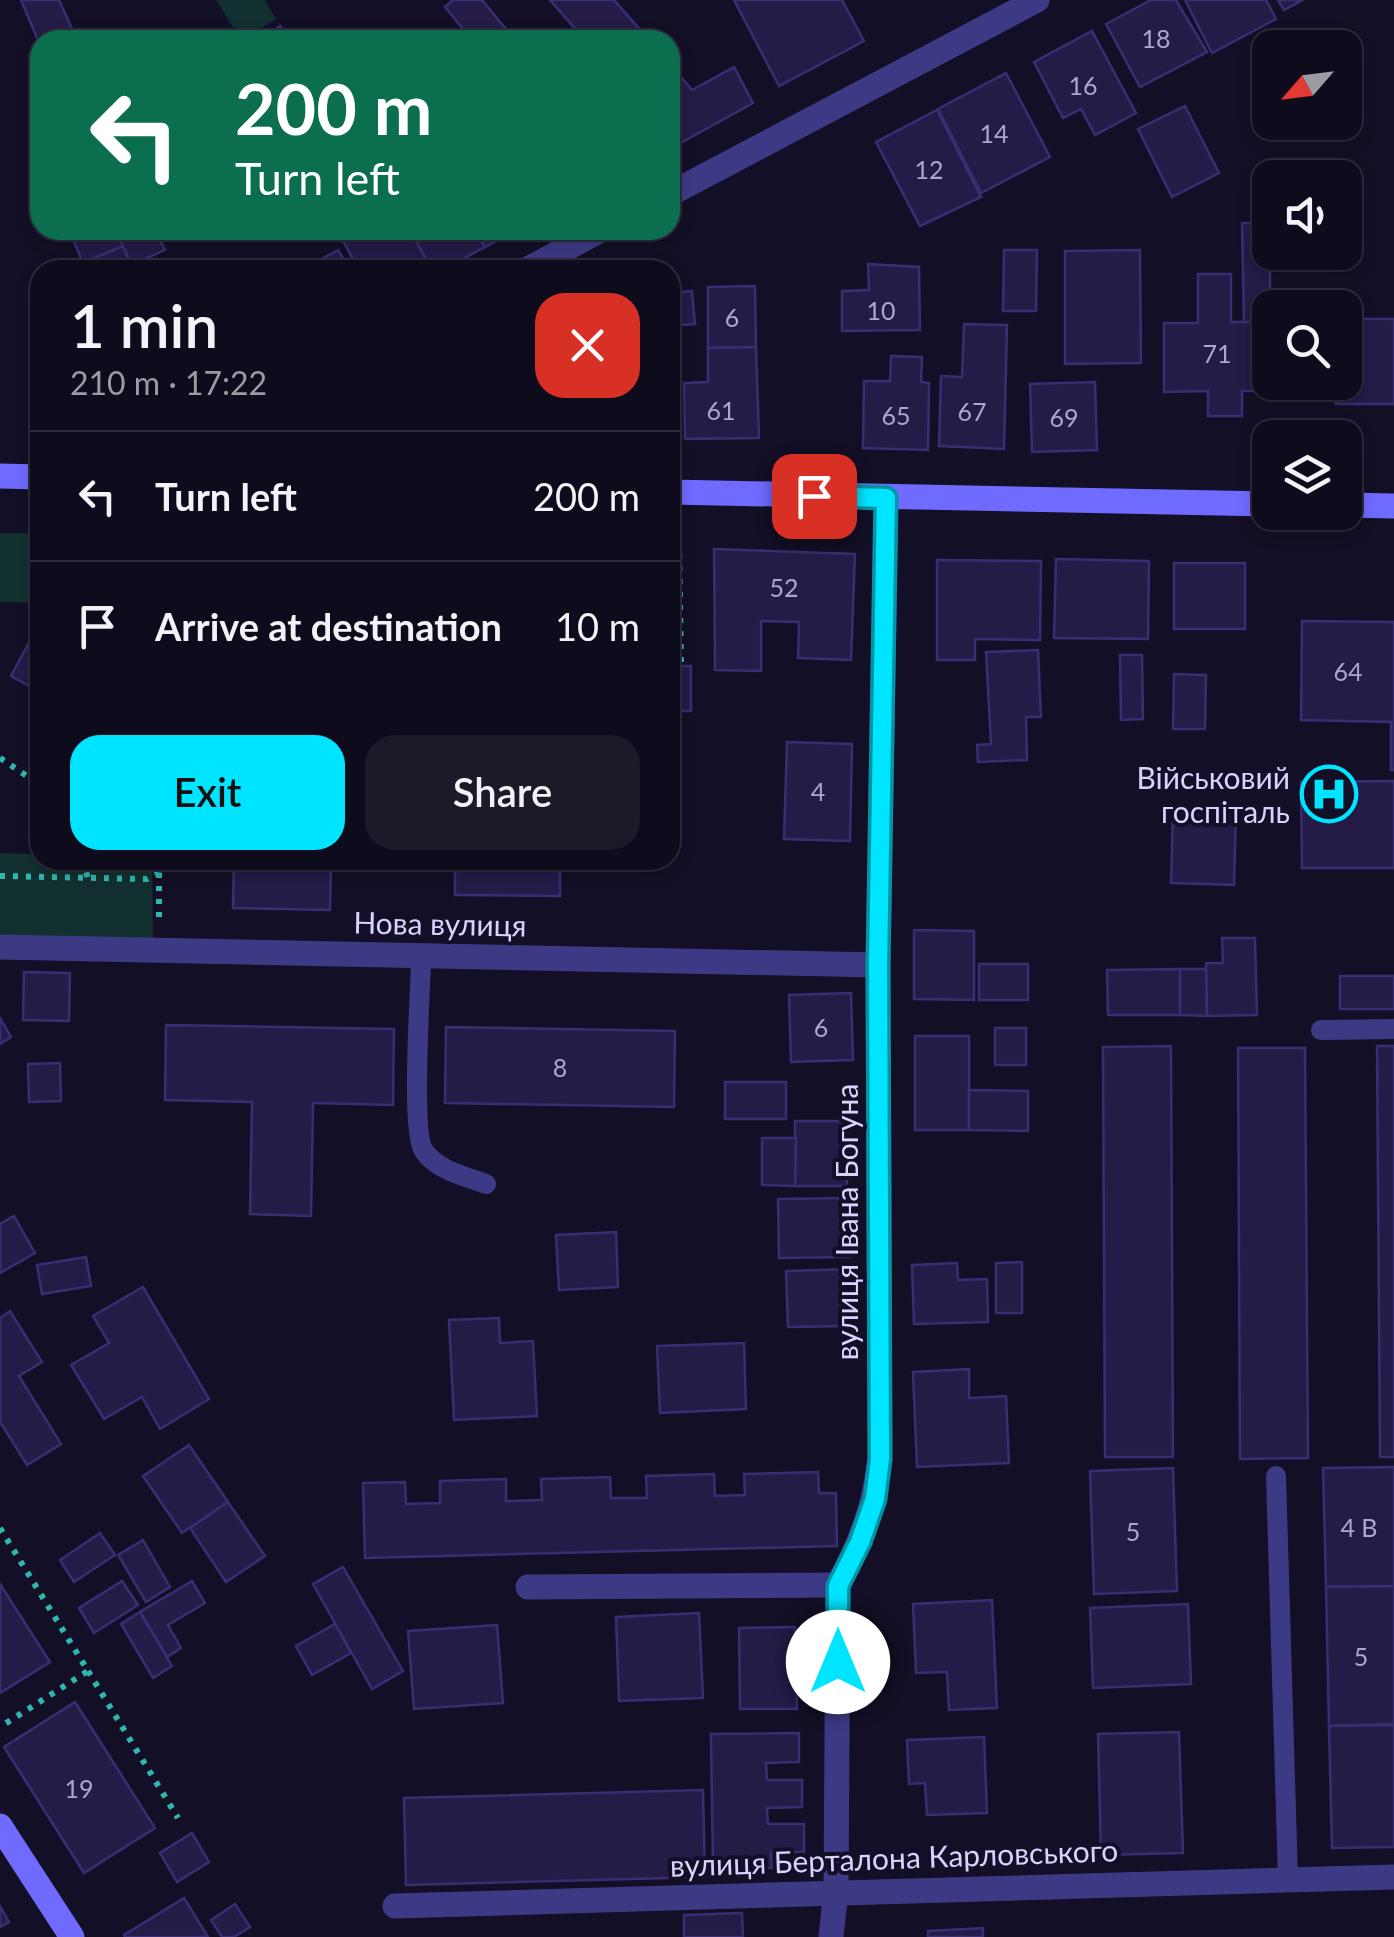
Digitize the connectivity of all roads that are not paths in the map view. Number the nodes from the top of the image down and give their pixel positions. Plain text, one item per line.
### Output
1 (1037, 0) edge
2 (1006, 7) edge
3 (680, 188) edge
4 (583, 240) edge
5 (545, 260) edge
6 (0, 476) edge
7 (30, 477) edge
8 (680, 492) edge
9 (886, 498) junction
10 (1252, 504) edge
11 (1362, 505) edge
12 (1394, 506) edge
13 (0, 947) edge
14 (421, 956) junction
15 (878, 965) junction
16 (1394, 1029) edge
17 (1322, 1030) dead end
18 (486, 1184) dead end
19 (1276, 1476) dead end
20 (838, 1586) junction
21 (528, 1588) dead end
22 (0, 1826) edge
23 (1394, 1876) edge
24 (1288, 1879) junction
25 (836, 1890) junction
26 (395, 1906) dead end
27 (72, 1937) edge
28 (831, 1937) edge

1 - 2 street
2 - 3 street
4 - 5 street
6 - 7 street
8 - 9 street
9 - 10 street
9 - 15 street, вулиця Івана Богуна
11 - 12 street
13 - 14 street, Нова вулиця
14 - 15 street, Нова вулиця
14 - 18 lane
15 - 20 street, вулиця Івана Богуна
16 - 17 lane
19 - 24 lane
20 - 21 street
20 - 25 street, вулиця Івана Богуна
22 - 27 street
23 - 24 street, вулиця Берталона Карловського
24 - 25 street, вулиця Берталона Карловського
25 - 26 street, вулиця Берталона Карловського
25 - 28 street, вулиця Івана Богуна

